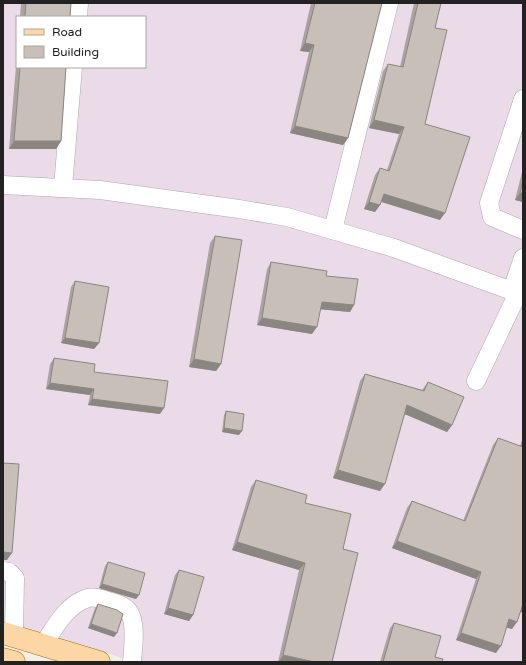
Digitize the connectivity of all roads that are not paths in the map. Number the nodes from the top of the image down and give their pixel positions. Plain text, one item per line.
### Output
1 (79, 3) edge
2 (389, 3) edge
3 (78, 16) edge
4 (73, 68) edge
5 (523, 99) edge
6 (3, 185) edge
7 (64, 187) junction
8 (333, 230) junction
9 (523, 230) edge
10 (523, 258) edge
11 (518, 293) edge
12 (476, 381) dead end
13 (3, 571) edge
14 (9, 634) edge
15 (44, 644) junction
16 (3, 659) edge
17 (14, 662) edge
18 (99, 662) edge
19 (132, 662) edge

1 - 3 street
2 - 8 street
4 - 7 street
5 - 9 street
6 - 7 street
7 - 8 street
8 - 11 street
10 - 11 street
11 - 12 street
13 - 14 street
14 - 15 main road
15 - 18 main road
15 - 19 street
16 - 17 main road

